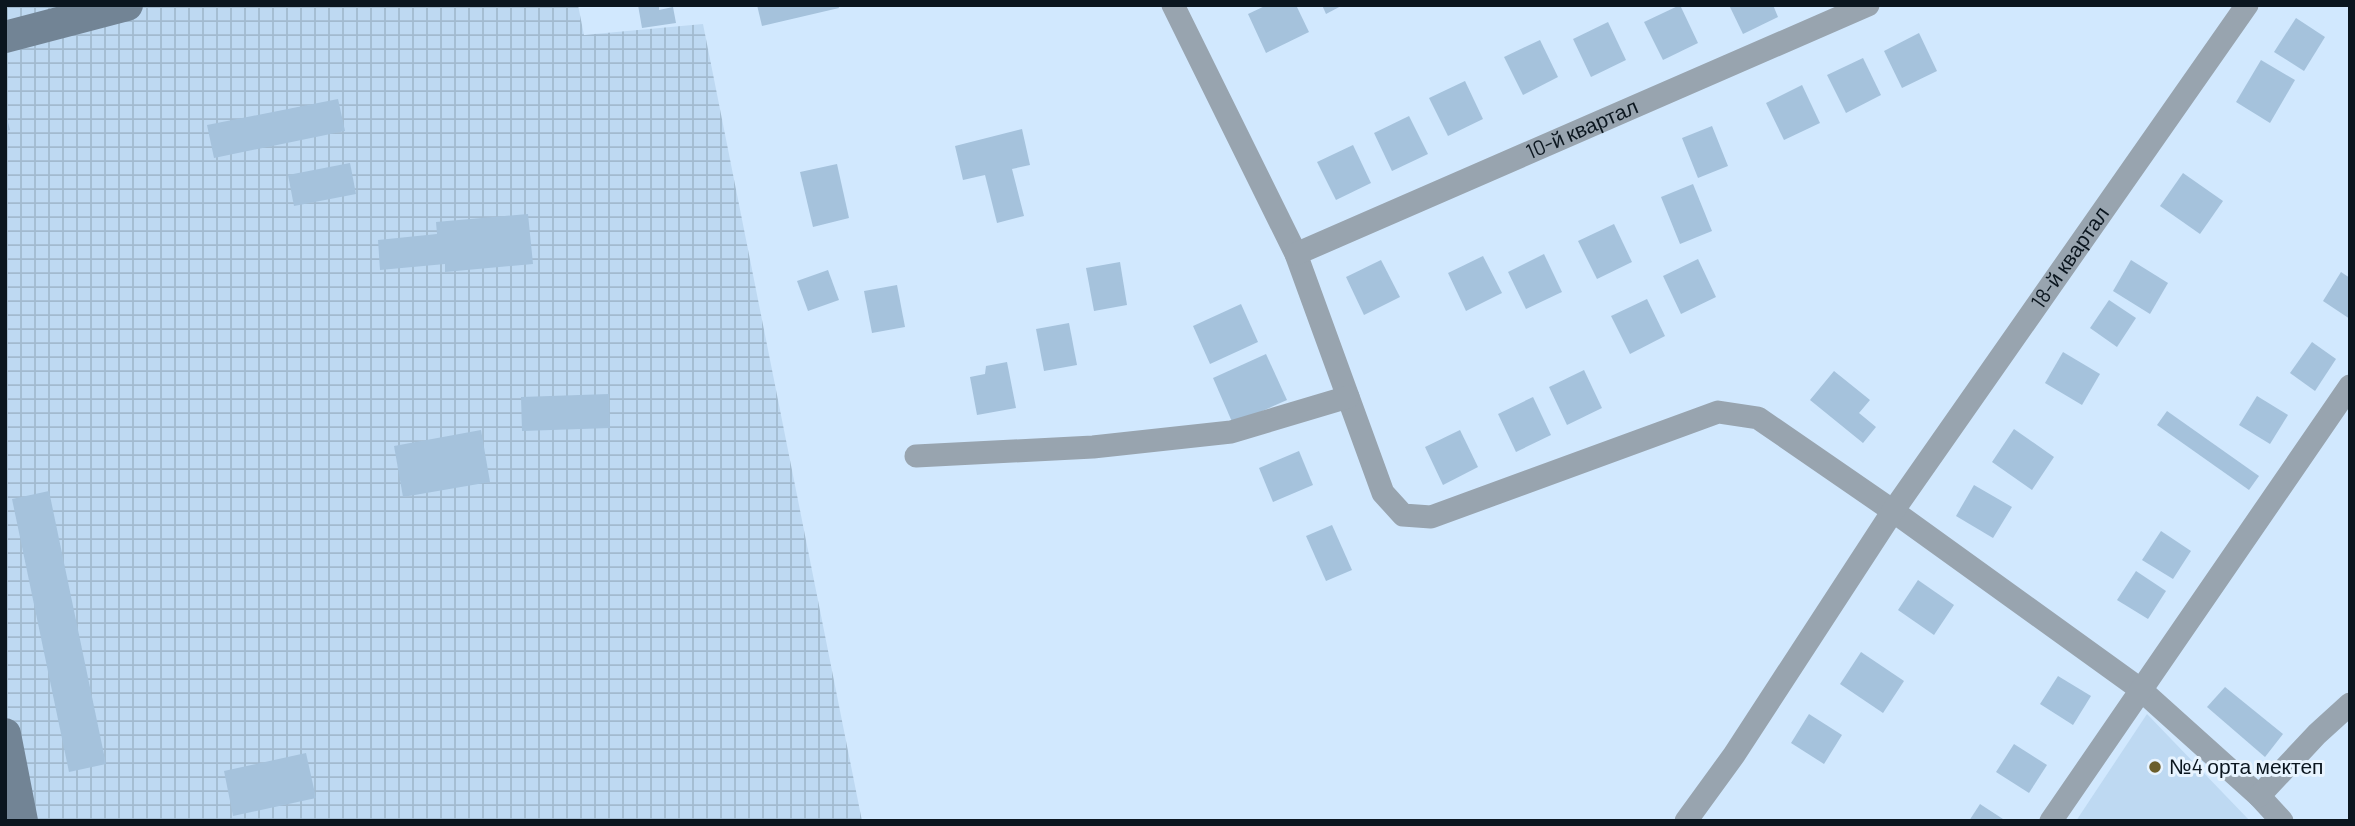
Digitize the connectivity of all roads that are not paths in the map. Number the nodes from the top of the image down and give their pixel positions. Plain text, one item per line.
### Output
1 (127, 5) edge
2 (1868, 5) edge
3 (2247, 5) edge
4 (1174, 6) edge
5 (5, 37) edge
6 (1296, 254) junction
7 (2350, 386) edge
8 (1348, 397) junction
9 (916, 456) dead end
10 (1893, 511) junction
11 (2140, 689) junction
12 (2350, 704) edge
13 (5, 734) edge
14 (2259, 796) junction
15 (22, 821) edge
16 (1686, 821) edge
17 (2051, 821) edge
18 (2283, 821) edge

1 - 5 street
2 - 6 street, 10-й квартал
3 - 10 street, 18-й квартал
4 - 6 street
6 - 8 street
7 - 11 street
8 - 9 street
8 - 10 street
10 - 11 street
10 - 16 street, 18-й квартал
11 - 14 street
11 - 17 street
12 - 14 street
13 - 15 street
14 - 18 street

